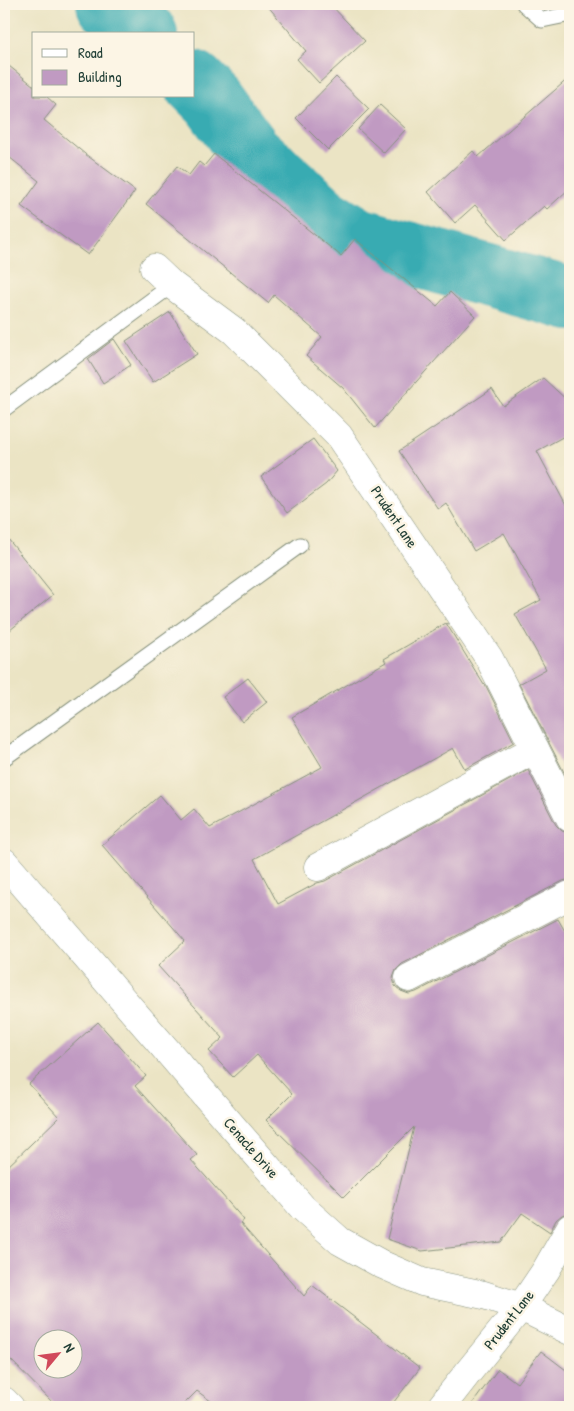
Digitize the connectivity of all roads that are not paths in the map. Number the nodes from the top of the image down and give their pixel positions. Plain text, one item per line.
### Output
1 (524, 4) edge
2 (570, 12) edge
3 (163, 276) joint
4 (4, 409) edge
5 (300, 544) dead end
6 (536, 749) junction
7 (4, 758) edge
8 (570, 818) edge
9 (4, 862) edge
10 (318, 867) dead end
11 (570, 895) edge
12 (409, 978) dead end
13 (570, 1228) edge
14 (521, 1308) junction
15 (570, 1331) edge
16 (4, 1402) edge
17 (10, 1407) edge
18 (441, 1407) edge

1 - 2 lane
3 - 4 lane
3 - 6 street, Prudent Lane
5 - 7 lane
6 - 8 street, Prudent Lane
6 - 10 street
9 - 14 street, Cenacle Drive
11 - 12 street
13 - 14 street, Prudent Lane
14 - 15 street, Cenacle Drive
14 - 18 street, Prudent Lane
16 - 17 street

